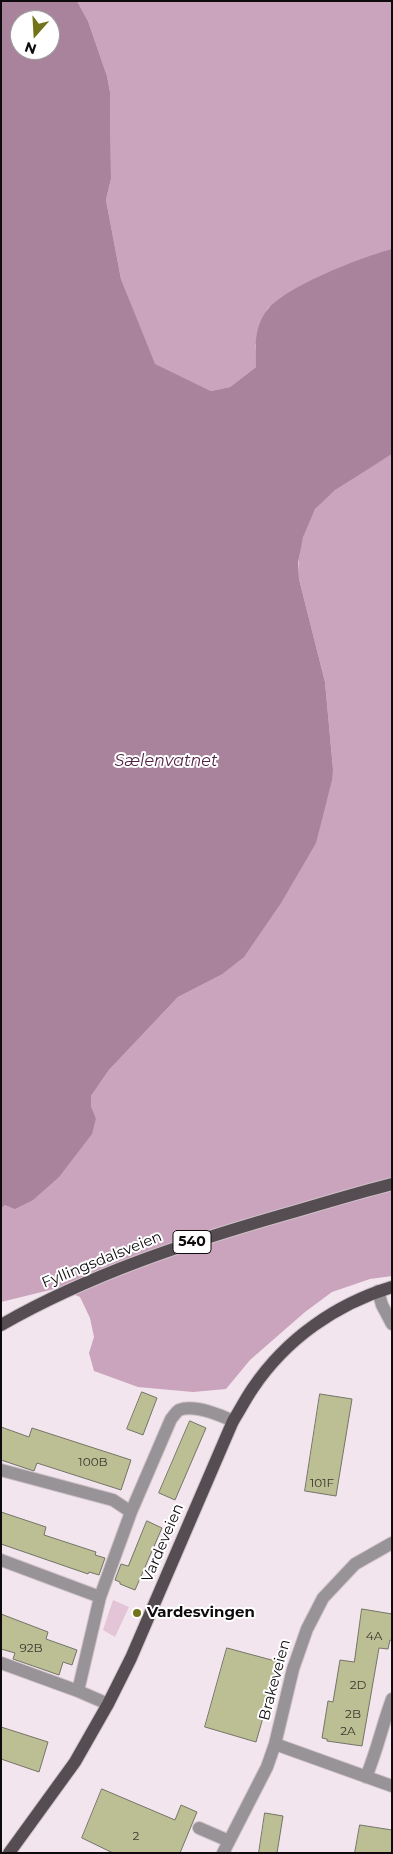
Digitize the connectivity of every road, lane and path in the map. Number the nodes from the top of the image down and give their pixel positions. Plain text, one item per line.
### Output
1 (392, 1184) edge
2 (392, 1287) edge
3 (378, 1291) junction
4 (392, 1324) edge
5 (1, 1325) edge
6 (233, 1421) junction
7 (1, 1470) edge
8 (132, 1512) junction
9 (392, 1543) edge
10 (1, 1560) edge
11 (100, 1597) junction
12 (1, 1663) edge
13 (78, 1691) junction
14 (392, 1699) edge
15 (108, 1704) junction
16 (275, 1744) junction
17 (366, 1777) junction
18 (392, 1786) edge
19 (199, 1828) dead end
20 (226, 1847) edge
21 (9, 1853) edge

1 - 5 main road, Fyllingsdalsveien / 540
2 - 3 main road, Vardeveien
3 - 4 street
3 - 6 main road, Vardeveien
6 - 8 street
6 - 15 main road, Vardeveien
7 - 8 street
8 - 11 street
9 - 16 street, Brakeveien
10 - 11 street
11 - 13 street
12 - 13 street
13 - 15 street
14 - 17 street
15 - 21 main road, Vardeveien
16 - 17 street
16 - 20 street, Brakeveien
17 - 18 street
19 - 20 street

